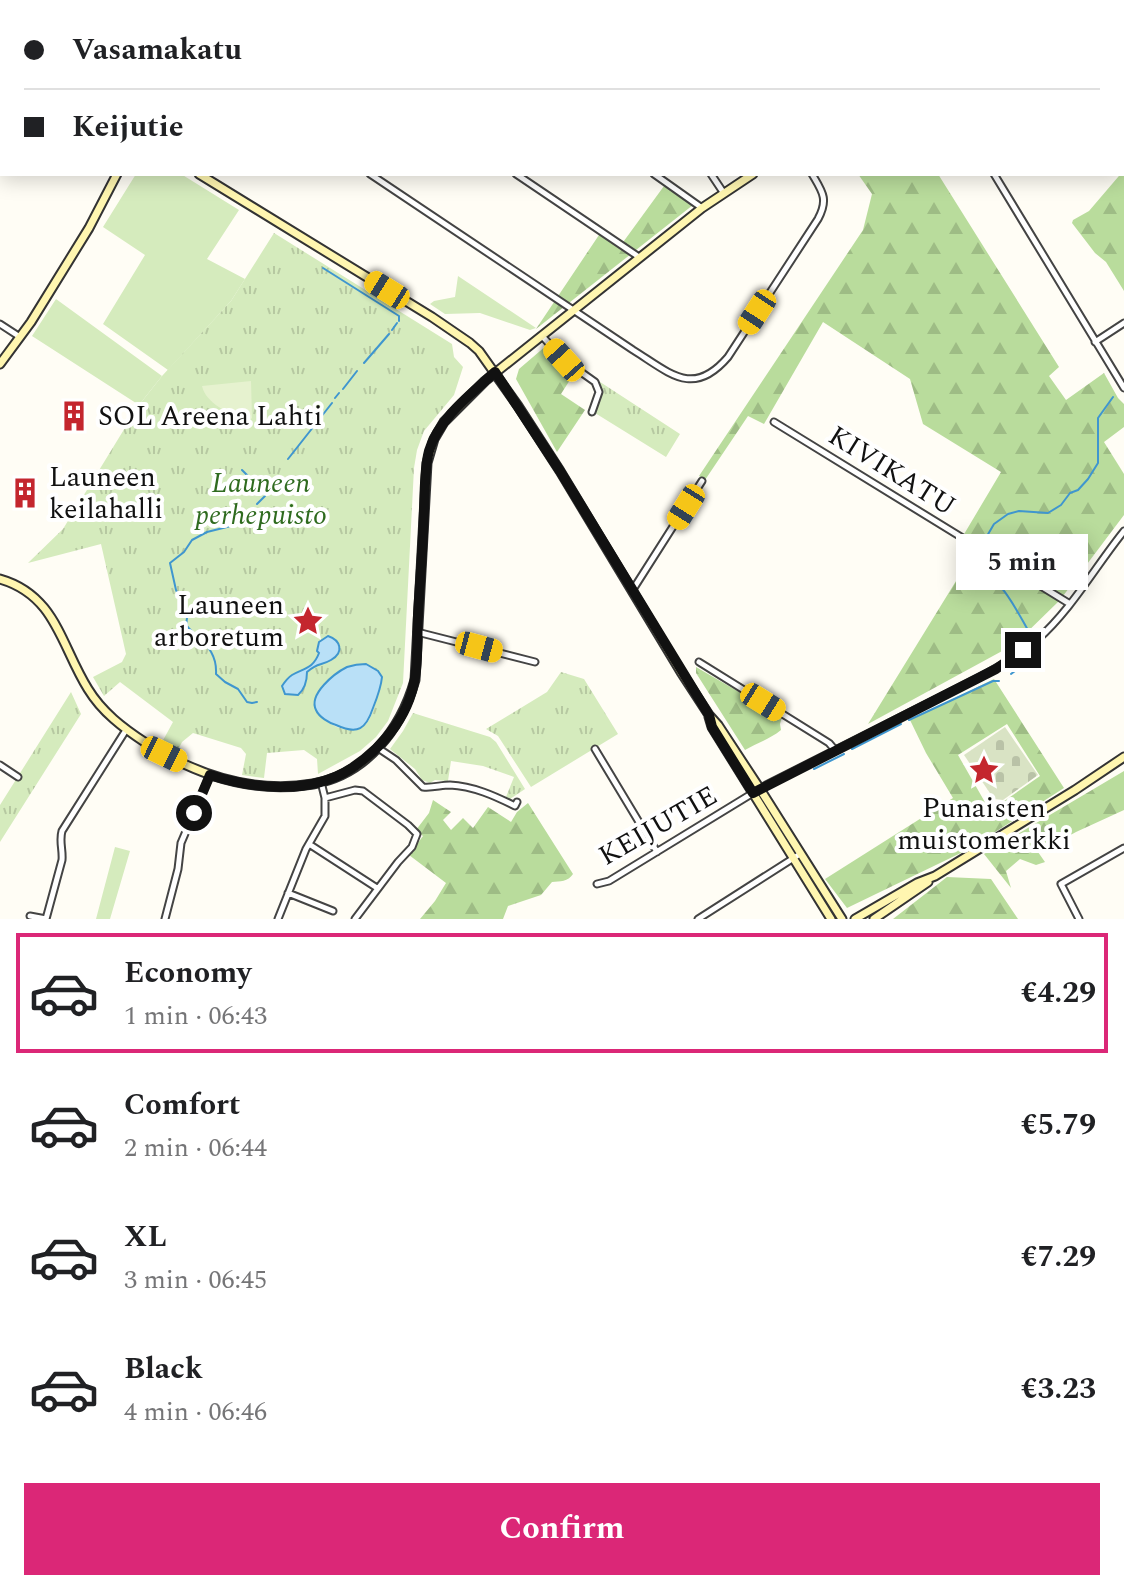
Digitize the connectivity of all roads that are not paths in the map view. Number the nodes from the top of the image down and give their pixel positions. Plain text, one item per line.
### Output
1 (118, 176) edge
2 (202, 176) edge
3 (373, 176) edge
4 (519, 176) edge
5 (657, 176) edge
6 (712, 176) edge
7 (750, 176) edge
8 (813, 176) edge
9 (995, 176) edge
10 (723, 192) junction
11 (702, 208) junction
12 (639, 257) junction
13 (573, 310) junction
14 (1124, 323) edge
15 (0, 324) edge
16 (541, 335) junction
17 (20, 338) junction
18 (1095, 342) junction
19 (0, 364) edge
20 (495, 372) junction
21 (1124, 388) edge
22 (592, 412) dead end
23 (774, 422) dead end
24 (702, 481) dead end
25 (1124, 531) edge
26 (0, 579) edge
27 (632, 591) junction
28 (1070, 604) junction
29 (417, 632) junction
30 (535, 662) dead end
31 (699, 662) dead end
32 (126, 730) junction
33 (378, 748) junction
34 (595, 749) dead end
35 (835, 750) junction
36 (1124, 757) edge
37 (0, 765) edge
38 (210, 775) junction
39 (18, 777) dead end
40 (321, 782) junction
41 (757, 791) junction
42 (325, 798) junction
43 (517, 802) dead end
44 (309, 844) junction
45 (1124, 848) edge
46 (657, 852) junction
47 (797, 856) junction
48 (935, 876) junction
49 (597, 884) dead end
50 (377, 888) junction
51 (288, 893) junction
52 (333, 911) dead end
53 (30, 916) dead end
54 (165, 919) edge
55 (278, 919) edge
56 (355, 919) edge
57 (698, 919) edge
58 (831, 919) edge
59 (842, 919) edge
60 (855, 919) edge
61 (874, 919) edge
62 (1079, 919) edge

1 - 17 main road
2 - 20 main road
3 - 13 street
4 - 12 street
5 - 11 street
6 - 10 street
7 - 10 main road
8 - 13 street
9 - 18 street
10 - 11 main road
11 - 12 main road
12 - 13 main road
13 - 16 main road
14 - 18 street
15 - 17 street
16 - 20 main road
16 - 22 street
17 - 19 main road
18 - 21 street
20 - 27 main road
20 - 29 main road
23 - 28 street, KIVIKATU
24 - 27 street
25 - 28 street, KEIJUTIE
26 - 32 main road
27 - 41 main road
28 - 35 street, KEIJUTIE
29 - 30 street
29 - 33 main road
31 - 35 street
32 - 38 main road
32 - 53 street
33 - 40 main road
33 - 43 street
34 - 46 street
35 - 41 street, KEIJUTIE
36 - 48 main road
37 - 39 street
38 - 40 main road
38 - 54 street
40 - 42 street
41 - 46 street, KEIJUTIE
41 - 47 main road
42 - 44 street
42 - 50 street
44 - 50 street
44 - 51 street
45 - 62 street
46 - 49 street, KEIJUTIE
47 - 57 street
47 - 58 main road
47 - 59 main road
48 - 60 main road
48 - 61 main road
50 - 56 street
51 - 52 street
51 - 55 street

